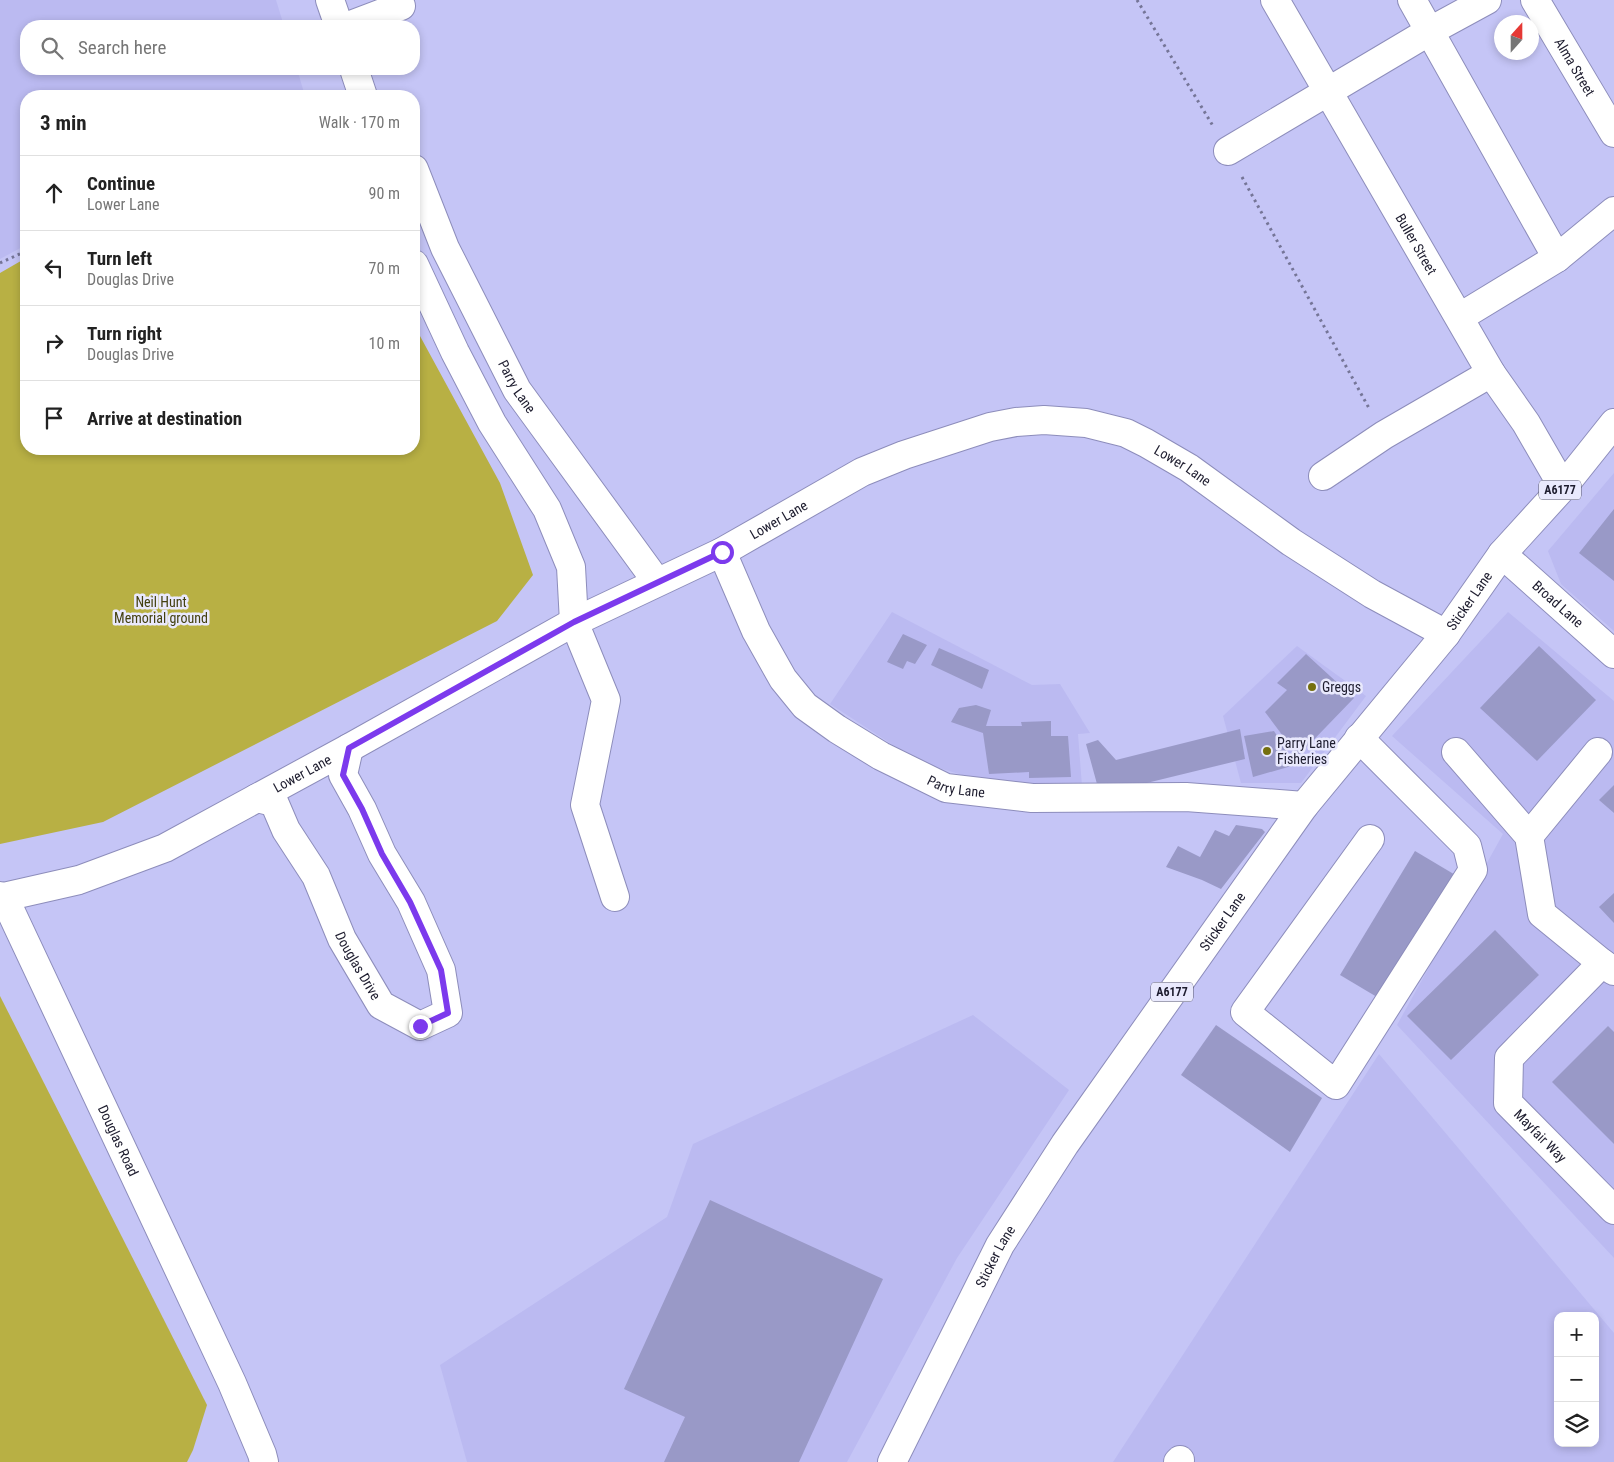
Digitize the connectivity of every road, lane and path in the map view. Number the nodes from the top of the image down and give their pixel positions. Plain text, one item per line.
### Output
1 (330, 0) edge
2 (1137, 0) edge
3 (1275, 0) edge
4 (1412, 0) edge
5 (1487, 0) edge
6 (1535, 0) edge
7 (401, 6) dead end
8 (337, 20) edge
9 (364, 20) edge
10 (1430, 31) junction
11 (1328, 92) junction
12 (1614, 133) edge
13 (1228, 151) junction
14 (420, 184) edge
15 (1614, 211) edge
16 (20, 254) edge
17 (1558, 258) junction
18 (0, 264) edge
19 (420, 277) edge
20 (1460, 318) junction
21 (1491, 373) junction
22 (1614, 423) edge
23 (1384, 435) junction
24 (1323, 476) dead end
25 (1563, 487) junction
26 (722, 552) junction
27 (1502, 554) junction
28 (657, 582) junction
29 (574, 622) junction
30 (1446, 634) junction
31 (1614, 654) edge
32 (1359, 738) junction
33 (349, 748) junction
34 (1456, 752) dead end
35 (1598, 752) dead end
36 (257, 798) junction
37 (1304, 806) junction
38 (1529, 836) junction
39 (1370, 839) dead end
40 (2, 897) edge
41 (616, 897) dead end
42 (1608, 967) edge
43 (1614, 1210) edge
44 (264, 1462) edge
45 (892, 1462) edge

1 - 8 main road
2 - 13 path
3 - 11 main road, Buller Street
4 - 10 main road
5 - 10 main road
6 - 12 main road, Alma Street
7 - 9 main road
10 - 11 main road
10 - 17 main road
11 - 13 main road
11 - 20 main road, Buller Street
13 - 23 path
14 - 28 main road, Parry Lane
15 - 17 main road
16 - 18 path
17 - 20 main road
19 - 29 main road
20 - 21 main road, Buller Street
21 - 23 main road
21 - 25 main road, Buller Street
22 - 25 main road, Sticker Lane / A6177
23 - 24 main road
25 - 27 main road, Sticker Lane / A6177
26 - 28 main road, Lower Lane
26 - 30 main road, Lower Lane
26 - 37 main road, Parry Lane
27 - 30 main road, Sticker Lane / A6177
27 - 31 main road, Broad Lane
28 - 29 main road, Lower Lane
29 - 33 main road, Lower Lane
29 - 41 main road
30 - 32 main road, Sticker Lane / A6177
32 - 37 main road, Sticker Lane / A6177
32 - 39 main road
33 - 36 main road, Lower Lane
33 - 36 main road, Douglas Drive
34 - 38 main road
35 - 38 main road
36 - 40 main road, Lower Lane
37 - 45 main road, Sticker Lane / A6177
38 - 42 main road, Mayfair Way
40 - 44 main road, Douglas Road
42 - 43 main road, Mayfair Way

